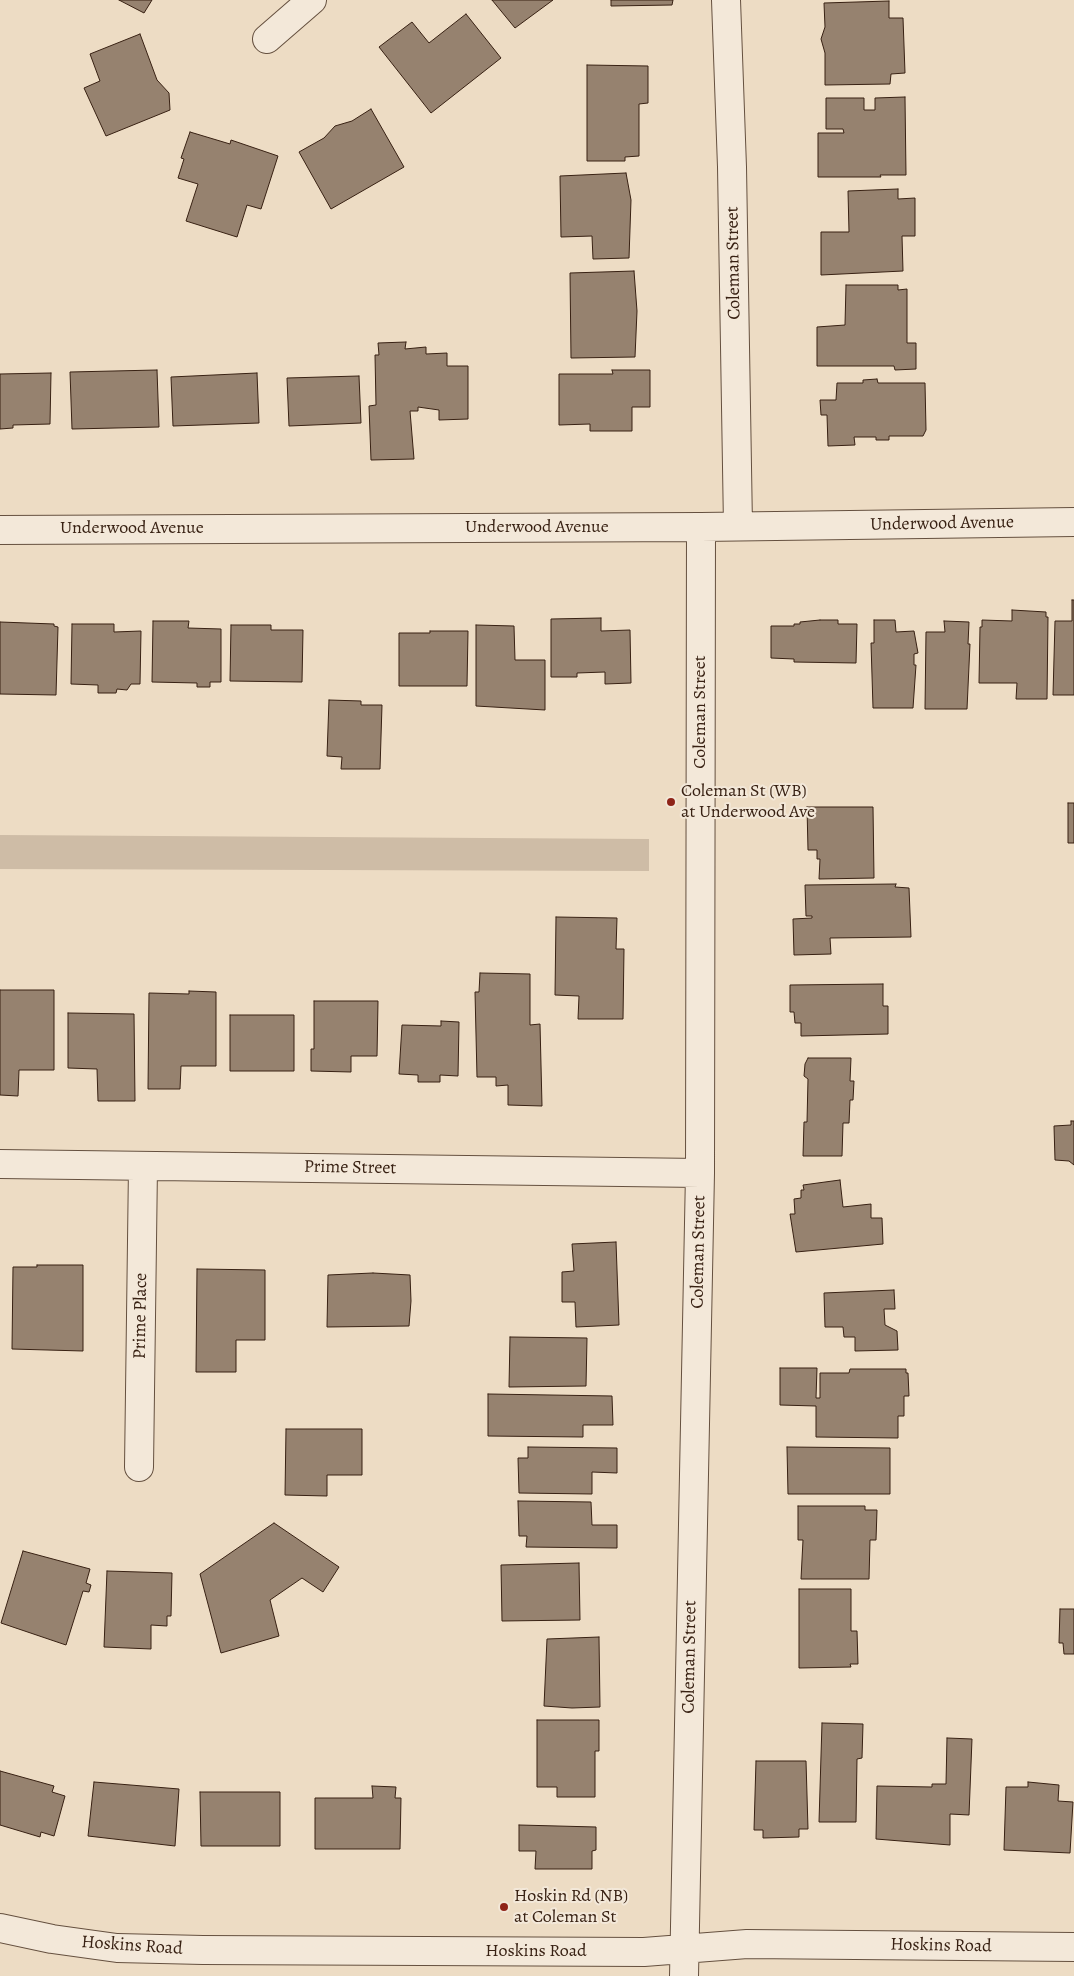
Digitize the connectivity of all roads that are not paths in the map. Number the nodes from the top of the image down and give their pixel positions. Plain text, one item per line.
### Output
1 (312, 0) edge
2 (726, 0) edge
3 (268, 39) dead end
4 (1074, 522) edge
5 (738, 526) junction
6 (701, 527) junction
7 (0, 530) edge
8 (0, 1164) edge
9 (143, 1166) junction
10 (700, 1172) junction
11 (138, 1467) dead end
12 (0, 1928) edge
13 (1074, 1947) edge
14 (684, 1948) junction
15 (684, 1976) edge

1 - 3 street
2 - 5 street, Coleman Street
4 - 5 street, Underwood Avenue
5 - 6 street, Underwood Avenue
6 - 7 street, Underwood Avenue
6 - 10 street, Coleman Street
8 - 9 street, Prime Street
9 - 10 street, Prime Street
9 - 11 street, Prime Place
10 - 14 street, Coleman Street
12 - 14 street, Hoskins Road
13 - 14 street, Hoskins Road
14 - 15 street, Coleman Street

